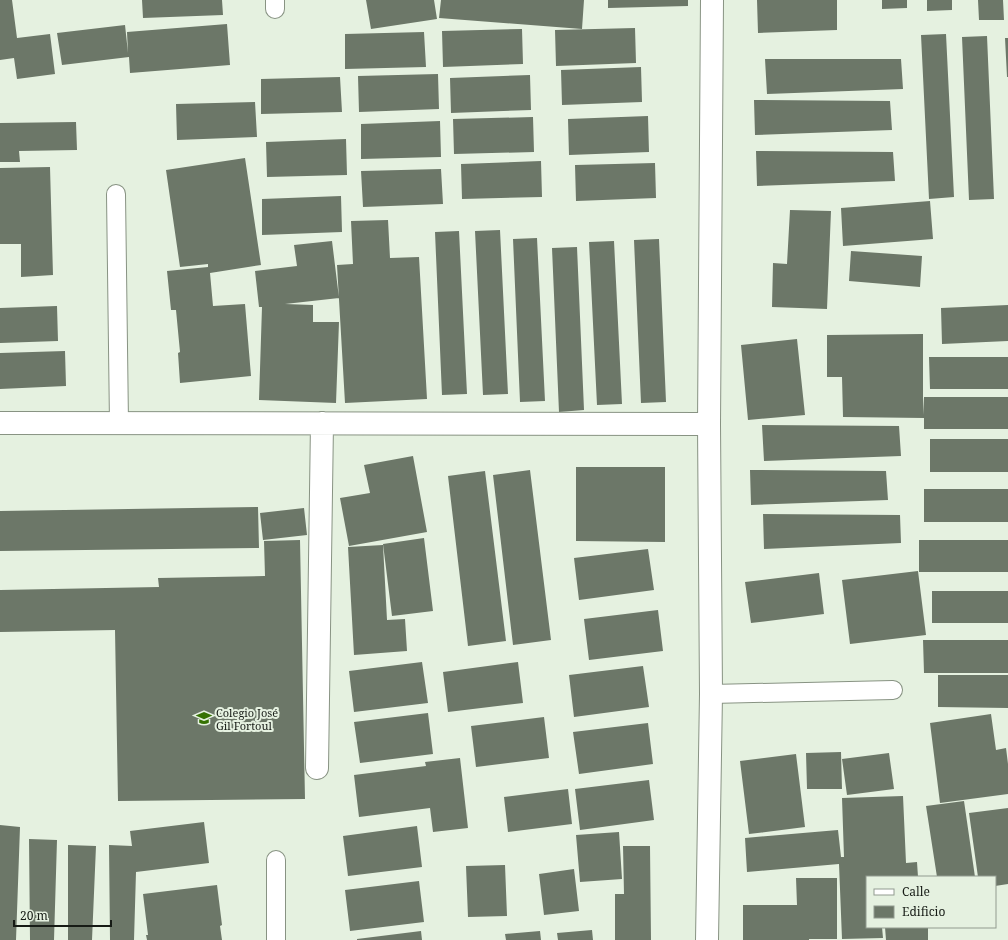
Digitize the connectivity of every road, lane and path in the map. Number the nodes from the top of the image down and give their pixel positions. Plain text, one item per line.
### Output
1 (712, 0) edge
2 (116, 194) dead end
3 (0, 423) edge
4 (119, 423) junction
5 (322, 423) junction
6 (709, 424) junction
7 (893, 690) dead end
8 (710, 694) junction
9 (317, 768) dead end
10 (276, 860) dead end
11 (276, 940) edge
12 (707, 940) edge

1 - 6 street
2 - 4 lane
3 - 4 street
4 - 5 street
5 - 6 street
5 - 9 street
6 - 8 street
7 - 8 lane
8 - 12 street
10 - 11 lane

